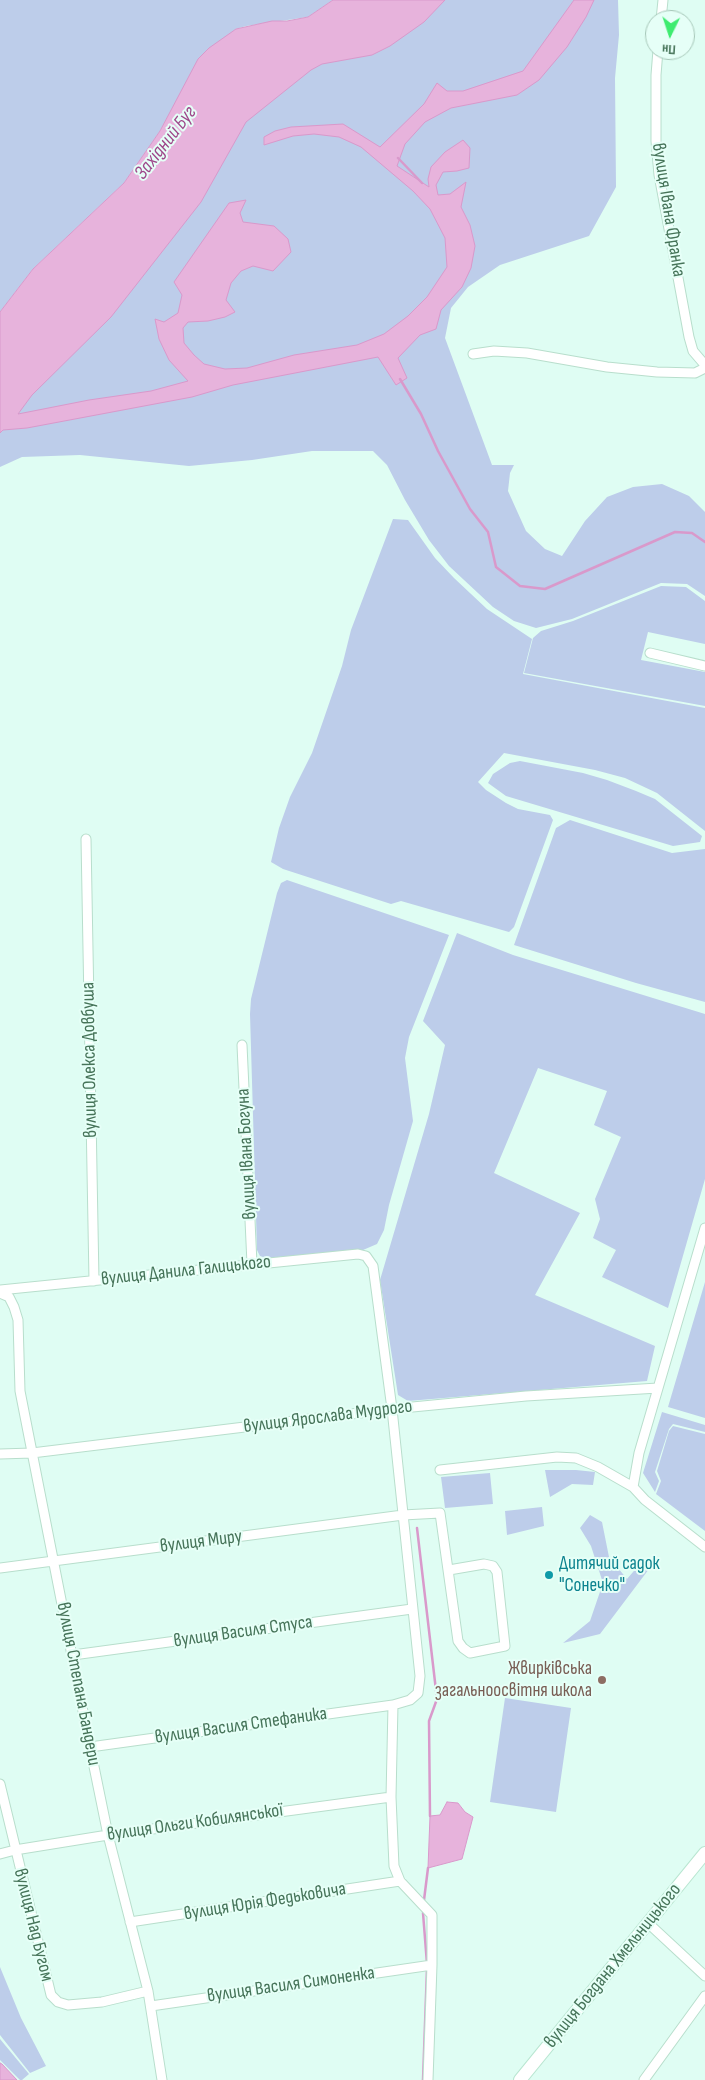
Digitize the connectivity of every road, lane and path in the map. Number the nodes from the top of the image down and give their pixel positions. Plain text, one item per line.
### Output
1 (657, 60) edge
2 (473, 354) dead end
3 (705, 367) edge
4 (650, 653) dead end
5 (705, 666) edge
6 (86, 839) dead end
7 (242, 1044) dead end
8 (705, 1228) edge
9 (370, 1260) joint
10 (252, 1264) junction
11 (94, 1281) junction
12 (0, 1291) edge
13 (658, 1388) junction
14 (392, 1409) junction
15 (32, 1453) junction
16 (0, 1454) edge
17 (440, 1470) dead end
18 (633, 1487) junction
19 (403, 1515) junction
20 (705, 1547) edge
21 (55, 1561) junction
22 (0, 1568) edge
23 (449, 1570) junction
24 (412, 1609) junction
25 (73, 1655) junction
26 (393, 1705) junction
27 (90, 1747) junction
28 (0, 1784) edge
29 (391, 1797) junction
30 (108, 1834) junction
31 (15, 1850) junction
32 (705, 1853) edge
33 (0, 1854) edge
34 (400, 1881) junction
35 (130, 1922) junction
36 (648, 1923) junction
37 (432, 1965) junction
38 (705, 1976) edge
39 (148, 1991) junction
40 (705, 1996) edge
41 (151, 2006) junction
42 (162, 2080) edge
43 (428, 2080) edge
44 (520, 2080) edge
45 (644, 2080) edge

1 - 3 street, вулиця Івана Франка
2 - 3 street
4 - 5 street
6 - 11 street, вулиця Олекса Довбуша
7 - 10 street, вулиця Івана Богуна
8 - 13 street
9 - 10 street, вулиця Данила Галицького
9 - 14 street, вулиця Василя Стефаника
10 - 11 street, вулиця Данила Галицького
11 - 12 street, вулиця Данила Галицького
12 - 15 street, вулиця Степана Бандери
13 - 14 street, вулиця Ярослава Мудрого
13 - 18 street
14 - 15 street, вулиця Ярослава Мудрого
14 - 19 street, вулиця Василя Стефаника
15 - 16 street, вулиця Ярослава Мудрого
15 - 21 street, вулиця Степана Бандери
17 - 18 street
18 - 20 street
19 - 21 street, вулиця Миру
19 - 23 street, вулиця Миру
19 - 24 street, вулиця Василя Стефаника
21 - 22 street, вулиця Миру
21 - 25 street, вулиця Степана Бандери
23 - 23 street
24 - 25 street, вулиця Василя Стуса
24 - 26 street, вулиця Василя Стефаника
25 - 27 street, вулиця Степана Бандери
26 - 27 street, вулиця Василя Стефаника
26 - 29 street
27 - 30 street, вулиця Степана Бандери
28 - 31 street, вулиця Над Бугом
29 - 30 street, вулиця Ольги Кобилянської
29 - 34 street
30 - 31 street, вулиця Ольги Кобилянської
30 - 35 street, вулиця Степана Бандери
31 - 33 street, вулиця Ольги Кобилянської
31 - 39 street, вулиця Над Бугом
32 - 36 street, вулиця Богдана Хмельницького
34 - 35 street, вулиця Юрія Федьковича
34 - 37 street
35 - 39 street, вулиця Степана Бандери
36 - 38 street
36 - 44 street, вулиця Богдана Хмельницького
37 - 41 street, вулиця Василя Симоненка
37 - 43 street
39 - 41 street, вулиця Степана Бандери
40 - 45 street
41 - 42 street, вулиця Степана Бандери

